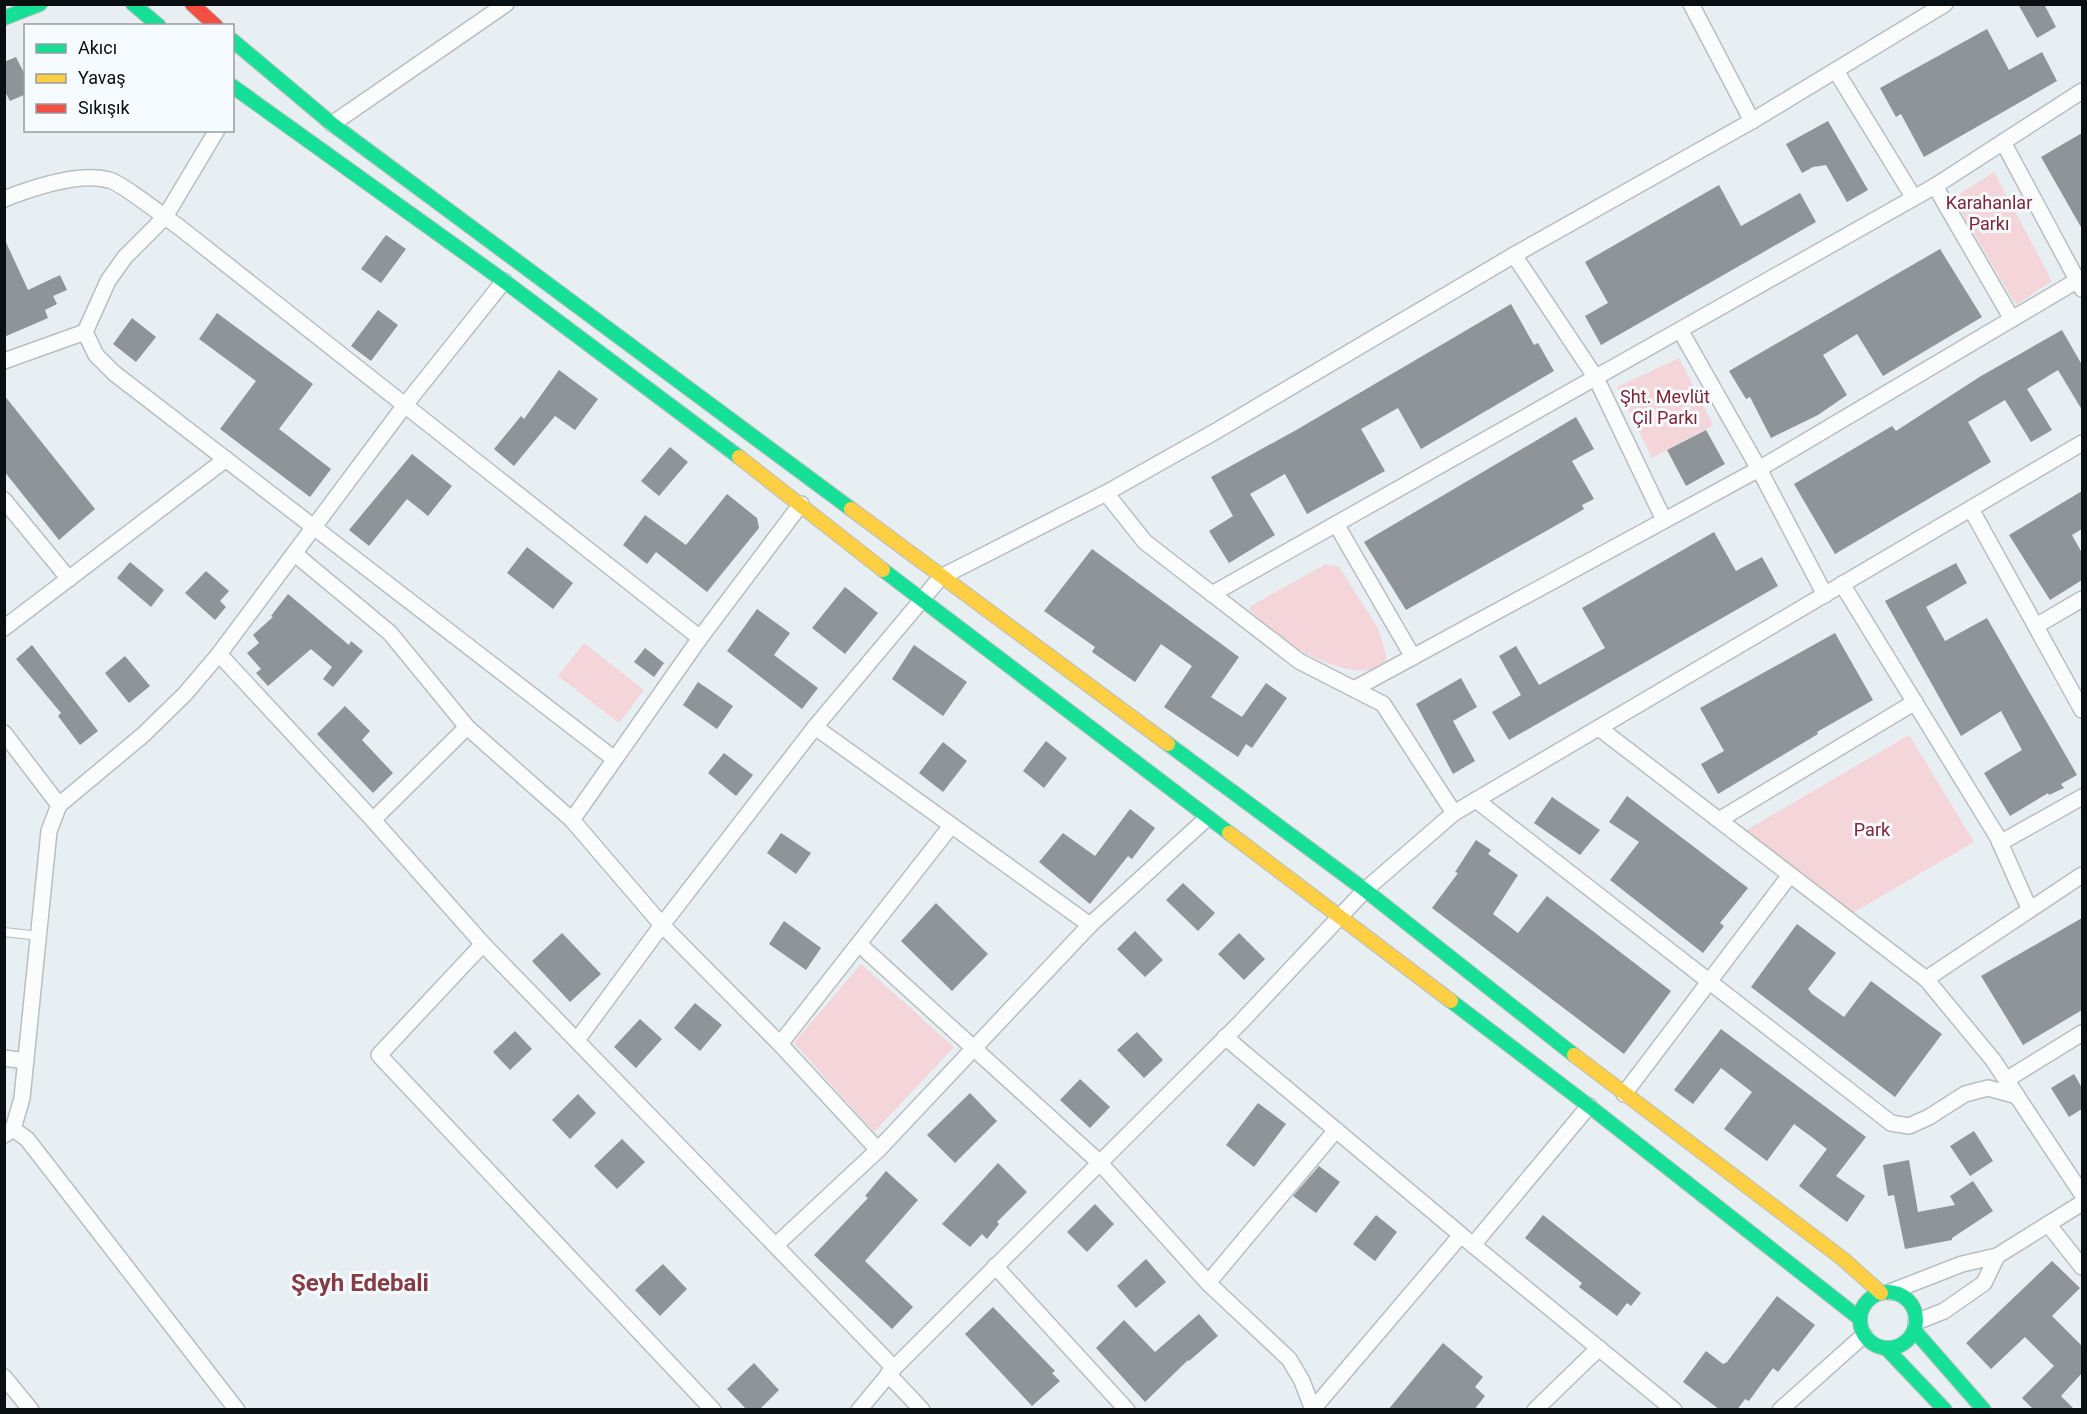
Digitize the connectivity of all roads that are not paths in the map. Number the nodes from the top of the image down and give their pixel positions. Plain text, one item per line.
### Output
1 (40, 4) edge
2 (133, 4) edge
3 (192, 4) edge
4 (506, 4) edge
5 (1691, 4) edge
6 (1945, 4) edge
7 (4, 18) edge
8 (157, 24) edge
9 (214, 24) edge
10 (234, 42) edge
11 (1836, 71) junction
12 (2082, 91) edge
13 (235, 94) edge
14 (1752, 121) junction
15 (332, 124) junction
16 (216, 132) edge
17 (2003, 142) junction
18 (1935, 186) junction
19 (1914, 198) junction
20 (4, 199) edge
21 (165, 217) junction
22 (1514, 255) junction
23 (504, 281) junction
24 (2080, 285) edge
25 (2012, 319) junction
26 (1680, 330) junction
27 (85, 332) junction
28 (4, 361) edge
29 (1596, 378) junction
30 (405, 405) junction
31 (2082, 443) edge
32 (226, 459) junction
33 (1759, 469) junction
34 (1106, 493) junction
35 (801, 504) junction
36 (1971, 509) junction
37 (7, 510) edge
38 (1664, 520) junction
39 (1336, 524) junction
40 (316, 526) junction
41 (295, 554) junction
42 (941, 577) junction
43 (69, 579) junction
44 (1842, 584) junction
45 (1212, 594) junction
46 (1825, 595) junction
47 (2082, 599) edge
48 (921, 601) junction
49 (2036, 626) junction
50 (4, 628) edge
51 (700, 638) junction
52 (219, 654) junction
53 (1413, 657) junction
54 (1354, 689) junction
55 (1915, 702) junction
56 (2082, 710) edge
57 (815, 727) junction
58 (467, 728) junction
59 (1599, 728) junction
60 (4, 733) edge
61 (614, 758) junction
62 (2082, 797) edge
63 (1476, 800) junction
64 (59, 805) junction
65 (1454, 813) junction
66 (1206, 819) junction
67 (373, 820) junction
68 (572, 820) junction
69 (1719, 820) junction
70 (951, 826) junction
71 (2000, 843) junction
72 (1790, 874) junction
73 (2082, 874) edge
74 (1365, 890) junction
75 (2029, 908) junction
76 (1340, 920) junction
77 (662, 925) junction
78 (1090, 925) junction
79 (4, 932) edge
80 (40, 936) junction
81 (483, 944) junction
82 (859, 944) junction
83 (1926, 979) junction
84 (1708, 981) junction
85 (2082, 1033) edge
86 (1225, 1037) junction
87 (577, 1040) junction
88 (780, 1044) junction
89 (974, 1048) junction
90 (4, 1058) edge
91 (26, 1061) junction
92 (2006, 1080) junction
93 (1624, 1094) junction
94 (2017, 1096) junction
95 (1589, 1106) junction
96 (1336, 1130) junction
97 (9, 1132) edge
98 (878, 1150) junction
99 (1100, 1163) junction
100 (2082, 1194) edge
101 (2082, 1203) edge
102 (2048, 1224) junction
103 (1461, 1235) junction
104 (776, 1245) junction
105 (1473, 1245) junction
106 (1997, 1256) junction
107 (995, 1266) junction
108 (2082, 1267) edge
109 (1208, 1283) junction
110 (1885, 1292) junction
111 (1859, 1318) junction
112 (1915, 1326) junction
113 (1864, 1335) junction
114 (1599, 1348) junction
115 (1886, 1348) junction
116 (891, 1371) junction
117 (4, 1377) edge
118 (1313, 1409) edge
119 (32, 1410) edge
120 (237, 1410) edge
121 (714, 1410) edge
122 (858, 1410) edge
123 (922, 1410) edge
124 (1127, 1410) edge
125 (1535, 1410) edge
126 (1674, 1410) edge
127 (1780, 1410) edge
128 (1945, 1410) edge
129 (1984, 1410) edge

1 - 7 street
2 - 8 street
3 - 9 street
4 - 15 street
5 - 14 street
6 - 11 street
10 - 15 street
11 - 14 street
11 - 19 street
12 - 17 street
13 - 23 street
14 - 22 street
15 - 42 street
16 - 21 street
17 - 18 street
17 - 24 street
18 - 19 street
18 - 25 street
19 - 26 street
20 - 21 street
21 - 27 street
21 - 30 street
22 - 29 street
22 - 34 street
23 - 30 street
23 - 35 street
24 - 25 street
25 - 33 street
26 - 29 street
26 - 33 street
27 - 28 street
27 - 32 street
29 - 38 street
29 - 39 street
30 - 40 street
30 - 51 street
31 - 36 street
32 - 40 street
32 - 43 street
33 - 38 street
33 - 46 street
34 - 42 street
34 - 45 street
35 - 48 street
35 - 51 street
36 - 44 street
36 - 49 street
37 - 43 street
38 - 53 street
39 - 45 street
39 - 53 street
40 - 41 street
40 - 61 street
41 - 52 street
41 - 58 street
42 - 48 street
42 - 74 street
43 - 50 street
44 - 46 street
44 - 55 street
45 - 54 street
46 - 59 street
47 - 49 street
48 - 57 street
48 - 66 street
49 - 56 street
51 - 61 street
52 - 64 street
52 - 67 street
53 - 54 street
54 - 65 street
55 - 69 street
55 - 71 street
57 - 70 street
57 - 77 street
58 - 67 street
58 - 68 street
59 - 63 street
59 - 69 street
60 - 64 street
61 - 68 street
62 - 71 street
63 - 65 street
63 - 84 street
64 - 80 street
65 - 74 street
66 - 76 street
66 - 78 street
67 - 81 street
68 - 77 street
69 - 72 street
70 - 78 street
70 - 82 street
71 - 75 street
72 - 83 street
72 - 84 street
73 - 75 street
74 - 76 street
74 - 93 street
75 - 83 street
76 - 86 street
76 - 95 street
77 - 87 street
77 - 88 street
78 - 89 street
79 - 80 lane
80 - 91 street
81 - 87 street
81 - 121 street
82 - 88 street
82 - 89 street
83 - 92 street
84 - 93 street
84 - 94 street
85 - 92 street
86 - 96 street
86 - 99 street
87 - 104 street
88 - 98 street
89 - 98 street
89 - 99 street
90 - 91 street
91 - 97 street
92 - 94 street
93 - 110 street
94 - 100 street
95 - 105 street
95 - 111 street
96 - 103 street
96 - 109 street
97 - 120 street
98 - 104 street
99 - 107 street
99 - 109 street
101 - 102 street
102 - 106 street
102 - 108 street
103 - 105 street
103 - 118 street
104 - 116 street
105 - 114 street
106 - 110 street
106 - 112 street
107 - 116 street
107 - 124 street
109 - 118 street
110 - 111 street
110 - 112 street
111 - 113 street
112 - 115 street
112 - 129 street
113 - 115 street
113 - 127 street
114 - 125 street
114 - 126 street
115 - 128 street
116 - 122 street
116 - 123 street
117 - 119 street

